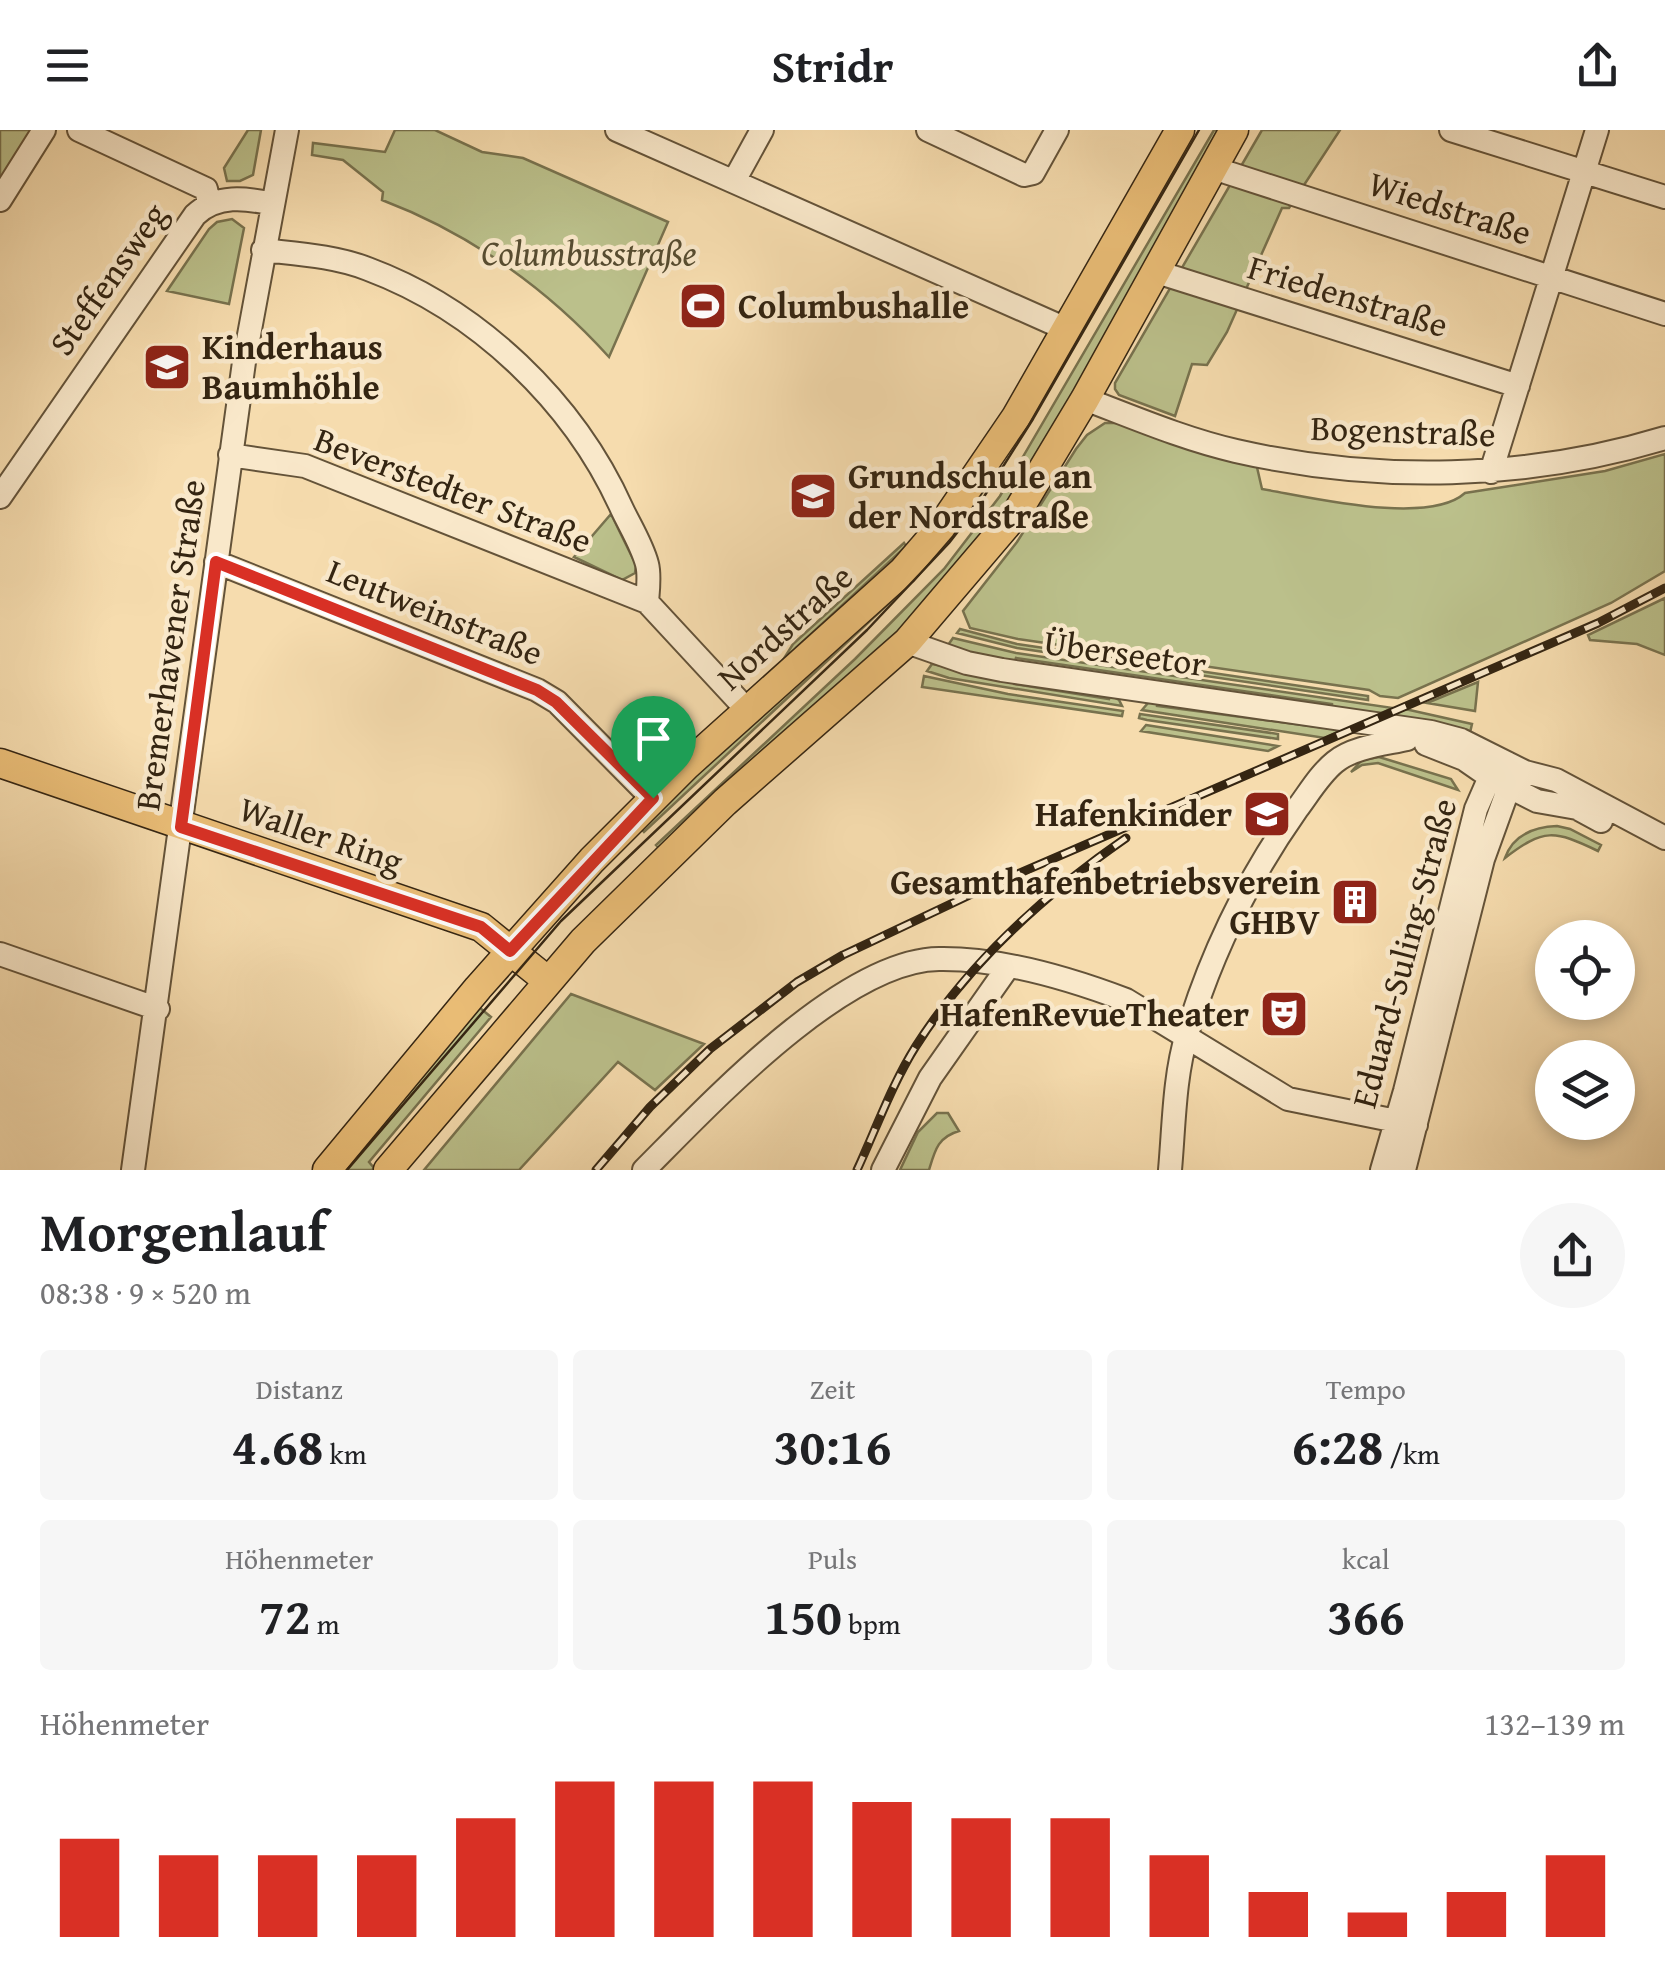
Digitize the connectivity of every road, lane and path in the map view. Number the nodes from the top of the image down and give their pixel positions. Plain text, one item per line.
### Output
1 (44, 130) edge
2 (78, 130) edge
3 (287, 130) edge
4 (617, 130) edge
5 (762, 130) edge
6 (928, 130) edge
7 (1057, 130) edge
8 (1180, 130) edge
9 (1234, 130) edge
10 (1452, 130) edge
11 (1597, 130) edge
12 (1213, 168) junction
13 (1585, 171) junction
14 (734, 181) junction
15 (208, 196) junction
16 (1665, 197) edge
17 (0, 200) edge
18 (273, 204) junction
19 (263, 250) junction
20 (1157, 272) junction
21 (1551, 278) junction
22 (1665, 314) edge
23 (1066, 329) junction
24 (1518, 386) junction
25 (1085, 399) junction
26 (1665, 438) edge
27 (230, 455) junction
28 (1492, 472) junction
29 (0, 497) edge
30 (216, 562) junction
31 (647, 602) junction
32 (907, 642) junction
33 (748, 711) junction
34 (1336, 718) junction
35 (1407, 739) junction
36 (0, 763) edge
37 (1502, 776) junction
38 (653, 798) junction
39 (181, 827) junction
40 (1665, 838) edge
41 (1665, 854) edge
42 (510, 951) junction
43 (0, 954) edge
44 (1008, 966) junction
45 (548, 982) junction
46 (158, 1008) junction
47 (1186, 1036) junction
48 (1406, 1123) junction
49 (134, 1170) edge
50 (328, 1170) edge
51 (388, 1170) edge
52 (644, 1170) edge
53 (883, 1170) edge
54 (1170, 1170) edge
55 (1382, 1170) edge
56 (1404, 1170) edge

1 - 17 street
2 - 15 street
3 - 18 street, Bremerhavener Straße
4 - 14 street
5 - 14 street
6 - 7 street
8 - 23 main road, Nordstraße
9 - 12 main road
10 - 13 street
11 - 13 street
12 - 20 main road
12 - 21 street, Wiedstraße
13 - 16 street
13 - 21 street
14 - 23 street
15 - 18 street, Steffensweg
15 - 29 street, Steffensweg
18 - 19 street, Bremerhavener Straße
19 - 27 street, Bremerhavener Straße
19 - 31 street
20 - 24 street, Friedenstraße
20 - 25 main road
21 - 22 street, Wiedstraße
21 - 24 street
23 - 33 main road, Nordstraße
24 - 28 street
25 - 28 street, Bogenstraße
25 - 32 main road
26 - 28 street, Bogenstraße
27 - 30 street, Bremerhavener Straße
27 - 31 street, Beverstedter Straße
30 - 38 street, Leutweinstraße
30 - 39 street, Bremerhavener Straße
31 - 33 street
32 - 34 street, Überseetor
32 - 45 main road
33 - 38 main road, Nordstraße
34 - 35 street, Überseetor
34 - 37 street, Überseetor
35 - 37 street, Überseetor
35 - 47 street
36 - 39 main road, Waller Ring
37 - 40 street, Überseetor
37 - 41 street, Überseetor
37 - 48 street, Eduard-Suling-Straße
38 - 42 main road, Nordstraße
39 - 42 main road, Waller Ring
39 - 46 street, Bremerhavener Straße
42 - 45 main road, Waller Ring
42 - 50 main road, Nordstraße
43 - 46 street
44 - 47 street
44 - 52 street
44 - 53 street
45 - 51 main road
46 - 49 street, Bremerhavener Straße
47 - 48 street
47 - 54 street
48 - 55 street, Eduard-Suling-Straße
48 - 56 street, Eduard-Suling-Straße

